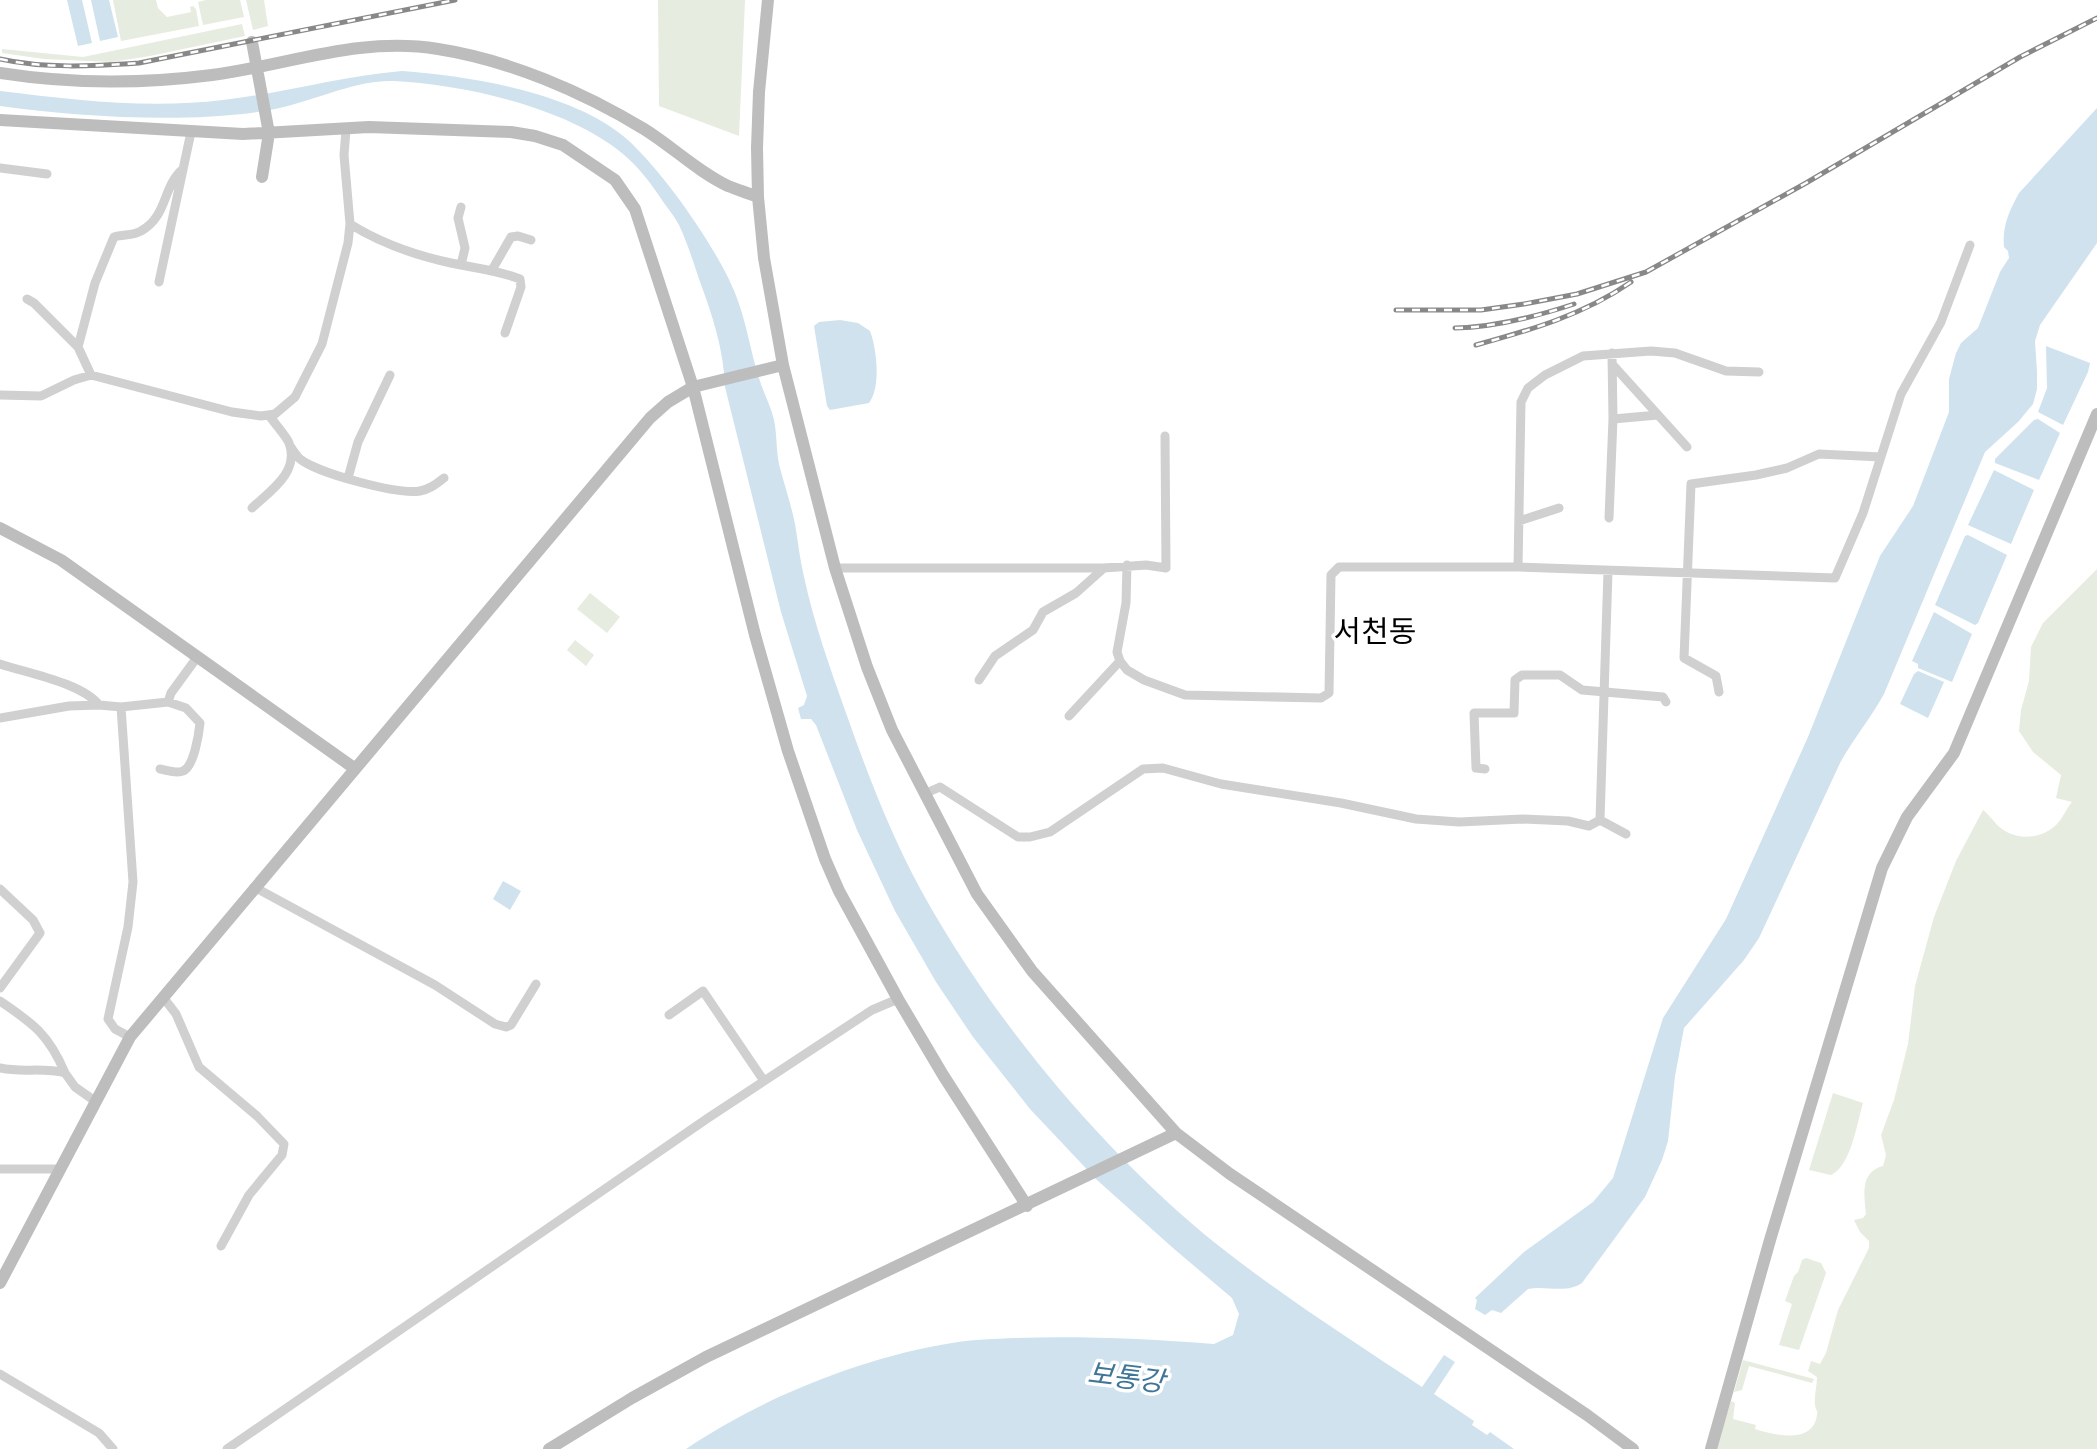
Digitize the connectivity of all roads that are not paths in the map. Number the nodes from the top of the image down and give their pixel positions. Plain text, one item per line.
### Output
1 (767, 4) edge
2 (252, 42) dead end
3 (256, 66) junction
4 (0, 73) edge
5 (0, 120) edge
6 (346, 130) junction
7 (191, 132) junction
8 (269, 133) junction
9 (0, 168) edge
10 (183, 169) junction
11 (47, 174) dead end
12 (262, 177) dead end
13 (758, 197) junction
14 (461, 207) dead end
15 (350, 224) junction
16 (531, 240) dead end
17 (1970, 245) dead end
18 (461, 265) junction
19 (492, 270) junction
20 (159, 282) dead end
21 (27, 299) dead end
22 (505, 333) dead end
23 (78, 346) junction
24 (1612, 353) junction
25 (1612, 364) junction
26 (783, 365) junction
27 (1759, 372) dead end
28 (92, 375) junction
29 (390, 375) dead end
30 (692, 387) junction
31 (0, 395) edge
32 (2097, 414) edge
33 (269, 415) junction
34 (1658, 415) junction
35 (1613, 419) junction
36 (1165, 436) dead end
37 (289, 446) junction
38 (1687, 447) dead end
39 (1881, 457) junction
40 (348, 478) junction
41 (444, 478) dead end
42 (252, 508) dead end
43 (1559, 508) dead end
44 (1609, 518) dead end
45 (1519, 521) junction
46 (0, 528) edge
47 (1127, 565) junction
48 (835, 568) junction
49 (1104, 568) junction
50 (1518, 568) junction
51 (1608, 571) junction
52 (1688, 573) junction
53 (198, 656) junction
54 (1119, 661) junction
55 (0, 664) edge
56 (979, 680) dead end
57 (1604, 692) junction
58 (1719, 692) dead end
59 (168, 702) junction
60 (1666, 702) dead end
61 (99, 705) junction
62 (121, 707) junction
63 (1069, 716) dead end
64 (0, 718) edge
65 (354, 768) junction
66 (160, 769) dead end
67 (1485, 769) dead end
68 (924, 794) junction
69 (1600, 820) junction
70 (1626, 834) dead end
71 (254, 887) junction
72 (0, 889) edge
73 (536, 985) dead end
74 (0, 989) edge
75 (163, 997) junction
76 (898, 999) junction
77 (0, 1001) edge
78 (668, 1015) dead end
79 (130, 1037) junction
80 (0, 1068) edge
81 (65, 1073) junction
82 (764, 1081) junction
83 (95, 1101) junction
84 (1176, 1133) junction
85 (59, 1168) junction
86 (0, 1169) edge
87 (1033, 1203) junction
88 (221, 1246) dead end
89 (0, 1283) edge
90 (0, 1374) edge
91 (113, 1449) edge
92 (227, 1449) edge
93 (549, 1449) edge
94 (1633, 1449) edge
95 (1711, 1449) edge

1 - 13 street
2 - 3 street
3 - 4 street
3 - 8 street
3 - 13 street
5 - 7 street
6 - 8 street
6 - 15 street
6 - 30 street
7 - 8 street
7 - 10 street
8 - 12 street
9 - 11 street
10 - 20 street
10 - 23 street
13 - 26 street
14 - 18 street
15 - 18 street
15 - 33 street
16 - 19 street
17 - 39 street
18 - 19 street
19 - 22 street
21 - 23 street
23 - 28 street
24 - 25 street
24 - 27 street
24 - 45 street
25 - 34 street
25 - 35 street
26 - 30 street
26 - 48 street
28 - 31 street
28 - 33 street
29 - 40 street
30 - 65 street
30 - 76 street
32 - 95 street
33 - 37 street
34 - 35 street
34 - 38 street
35 - 44 street
36 - 47 street
37 - 40 street
37 - 42 street
39 - 52 street
39 - 52 street
40 - 41 street
43 - 45 street
45 - 50 street
46 - 53 street
47 - 49 street
47 - 54 street
48 - 49 street
48 - 68 street
49 - 56 street
50 - 51 street
50 - 54 street
51 - 52 street
51 - 57 street
52 - 58 street
53 - 59 street
53 - 65 street
54 - 63 street
55 - 61 street
57 - 60 street
57 - 67 street
57 - 69 street
59 - 62 street
59 - 66 street
61 - 62 street
61 - 64 street
62 - 79 street
65 - 71 street
68 - 69 street
68 - 84 street
69 - 70 street
71 - 73 street
71 - 75 street
72 - 74 street
75 - 79 street
75 - 88 street
76 - 82 street
76 - 87 street
77 - 81 street
78 - 82 street
79 - 83 street
80 - 81 street
81 - 83 street
82 - 92 street
83 - 85 street
84 - 87 street
84 - 94 street
85 - 86 street
85 - 89 street
87 - 93 street
90 - 91 street

